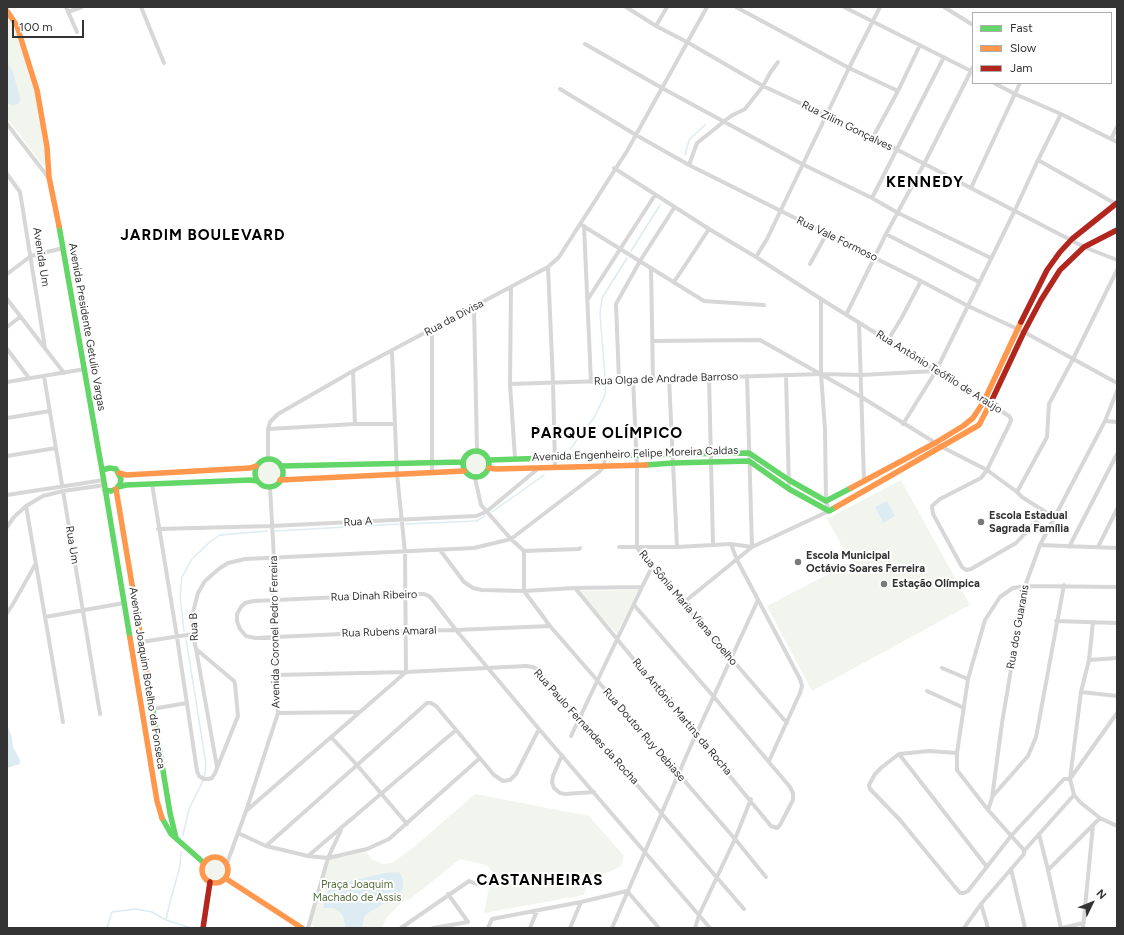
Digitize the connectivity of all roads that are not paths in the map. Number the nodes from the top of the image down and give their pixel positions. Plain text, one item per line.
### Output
1 (66, 7) edge
2 (82, 7) edge
3 (626, 7) edge
4 (667, 7) edge
5 (708, 7) edge
6 (736, 7) edge
7 (844, 7) edge
8 (880, 7) edge
9 (944, 7) edge
10 (141, 8) edge
11 (7, 11) edge
12 (68, 12) junction
13 (874, 22) junction
14 (972, 24) edge
15 (656, 26) junction
16 (77, 32) dead end
17 (687, 42) junction
18 (585, 44) dead end
19 (920, 45) junction
20 (944, 56) junction
21 (778, 62) dead end
22 (164, 63) dead end
23 (849, 68) junction
24 (972, 70) edge
25 (996, 84) edge
26 (1020, 84) edge
27 (763, 86) junction
28 (662, 88) junction
29 (560, 89) dead end
30 (898, 90) junction
31 (1015, 94) junction
32 (1061, 114) junction
33 (825, 116) junction
34 (723, 122) junction
35 (7, 124) edge
36 (1117, 127) edge
37 (9, 131) edge
38 (636, 135) junction
39 (873, 137) junction
40 (1111, 139) junction
41 (1117, 142) edge
42 (897, 150) junction
43 (1038, 160) junction
44 (802, 164) junction
45 (924, 164) junction
46 (689, 165) junction
47 (614, 168) junction
48 (7, 174) edge
49 (49, 177) junction
50 (971, 188) junction
51 (655, 195) junction
52 (872, 198) junction
53 (1116, 204) edge
54 (674, 208) junction
55 (1015, 210) junction
56 (780, 211) junction
57 (898, 213) junction
58 (582, 225) junction
59 (709, 229) junction
60 (1117, 230) edge
61 (826, 234) junction
62 (886, 234) junction
63 (1072, 239) junction
64 (1084, 247) junction
65 (63, 248) junction
66 (620, 248) junction
67 (31, 256) junction
68 (756, 256) junction
69 (875, 257) junction
70 (991, 258) junction
71 (1117, 260) edge
72 (640, 262) junction
73 (810, 264) dead end
74 (548, 267) junction
75 (651, 268) junction
76 (1117, 270) edge
77 (7, 274) edge
78 (921, 280) junction
79 (674, 282) junction
80 (979, 282) junction
81 (511, 287) junction
82 (7, 299) edge
83 (821, 299) junction
84 (587, 300) junction
85 (764, 305) dead end
86 (968, 306) junction
87 (474, 307) junction
88 (846, 315) junction
89 (20, 317) junction
90 (859, 323) junction
91 (7, 327) edge
92 (1017, 329) junction
93 (432, 330) junction
94 (1024, 332) junction
95 (888, 340) junction
96 (652, 341) junction
97 (45, 348) junction
98 (7, 349) edge
99 (392, 352) junction
100 (1074, 359) junction
101 (85, 369) junction
102 (354, 371) junction
103 (936, 371) junction
104 (64, 373) junction
105 (821, 374) junction
106 (786, 375) junction
107 (861, 375) junction
108 (44, 376) junction
109 (747, 376) junction
110 (709, 377) junction
111 (29, 378) junction
112 (669, 378) junction
113 (633, 379) junction
114 (653, 379) junction
115 (619, 380) junction
116 (7, 382) edge
117 (553, 382) junction
118 (591, 382) junction
119 (1117, 383) edge
120 (510, 384) junction
121 (1117, 391) edge
122 (863, 398) junction
123 (984, 400) junction
124 (990, 404) junction
125 (50, 411) junction
126 (7, 418) edge
127 (1105, 421) junction
128 (1117, 422) edge
129 (355, 424) junction
130 (395, 424) junction
131 (903, 424) junction
132 (268, 429) junction
133 (934, 443) junction
134 (942, 447) junction
135 (56, 448) junction
136 (477, 451) junction
137 (711, 453) junction
138 (749, 453) junction
139 (673, 454) junction
140 (1117, 454) edge
141 (7, 456) edge
142 (605, 456) junction
143 (636, 456) junction
144 (554, 457) junction
145 (268, 458) junction
146 (514, 458) junction
147 (489, 460) junction
148 (749, 461) junction
149 (432, 462) junction
150 (463, 462) junction
151 (712, 462) junction
152 (398, 463) junction
153 (673, 463) junction
154 (256, 466) junction
155 (281, 466) junction
156 (604, 466) junction
157 (637, 466) junction
158 (541, 467) junction
159 (555, 467) junction
160 (489, 468) junction
161 (102, 470) junction
162 (987, 470) junction
163 (464, 471) junction
164 (432, 472) junction
165 (120, 473) junction
166 (164, 473) junction
167 (397, 474) junction
168 (476, 478) junction
169 (280, 480) junction
170 (788, 480) junction
171 (257, 481) junction
172 (864, 481) junction
173 (165, 483) junction
174 (152, 484) junction
175 (105, 485) junction
176 (270, 487) junction
177 (63, 488) junction
178 (117, 488) junction
179 (789, 489) junction
180 (1017, 492) junction
181 (7, 495) edge
182 (826, 501) junction
183 (26, 506) junction
184 (1117, 509) edge
185 (829, 511) junction
186 (486, 512) junction
187 (1045, 512) junction
188 (1055, 518) junction
189 (402, 520) junction
190 (271, 526) junction
191 (7, 527) edge
192 (158, 530) junction
193 (510, 539) junction
194 (713, 544) junction
195 (731, 544) junction
196 (1040, 545) junction
197 (752, 547) junction
198 (1069, 547) junction
199 (1098, 547) junction
200 (580, 548) dead end
201 (619, 548) dead end
202 (638, 548) junction
203 (677, 548) junction
204 (1117, 548) edge
205 (440, 550) junction
206 (524, 551) junction
207 (405, 552) junction
208 (274, 558) junction
209 (737, 560) junction
210 (36, 564) junction
211 (652, 567) junction
212 (1025, 586) junction
213 (1064, 586) junction
214 (642, 587) junction
215 (1117, 587) edge
216 (575, 588) junction
217 (524, 591) junction
218 (406, 594) junction
219 (273, 600) junction
220 (758, 600) junction
221 (124, 603) junction
222 (683, 603) junction
223 (634, 605) junction
224 (83, 610) junction
225 (7, 613) edge
226 (45, 617) junction
227 (237, 621) joint
228 (1056, 621) junction
229 (1093, 622) junction
230 (1117, 623) edge
231 (550, 626) junction
232 (456, 630) junction
233 (406, 631) junction
234 (193, 634) junction
235 (177, 637) junction
236 (274, 637) junction
237 (617, 640) junction
238 (141, 642) junction
239 (196, 649) junction
240 (1117, 658) edge
241 (731, 659) junction
242 (1089, 660) junction
243 (488, 668) junction
244 (942, 668) dead end
245 (406, 672) junction
246 (276, 675) junction
247 (968, 679) junction
248 (598, 681) junction
249 (927, 691) dead end
250 (1081, 692) junction
251 (1117, 696) edge
252 (714, 697) junction
253 (187, 703) junction
254 (964, 708) junction
255 (152, 709) junction
256 (360, 712) junction
257 (278, 713) junction
258 (1117, 713) edge
259 (100, 714) dead end
260 (580, 719) junction
261 (63, 722) dead end
262 (787, 723) junction
263 (539, 729) junction
264 (456, 730) junction
265 (696, 734) junction
266 (571, 736) dead end
267 (331, 737) junction
268 (958, 753) junction
269 (562, 754) junction
270 (899, 754) junction
271 (480, 758) junction
272 (769, 761) junction
273 (357, 765) junction
274 (217, 767) junction
275 (678, 774) junction
276 (1070, 779) junction
277 (594, 792) junction
278 (382, 794) junction
279 (1074, 795) junction
280 (992, 798) junction
281 (751, 799) junction
282 (988, 810) junction
283 (246, 811) junction
284 (661, 812) junction
285 (1100, 818) junction
286 (407, 824) junction
287 (1093, 825) junction
288 (1117, 826) edge
289 (342, 828) junction
290 (238, 833) junction
291 (1039, 834) junction
292 (1011, 836) junction
293 (176, 838) junction
294 (735, 839) junction
295 (266, 846) junction
296 (644, 851) junction
297 (1024, 851) junction
298 (308, 856) junction
299 (328, 858) junction
300 (204, 863) junction
301 (226, 866) junction
302 (987, 867) junction
303 (1011, 869) junction
304 (1048, 870) junction
305 (717, 876) junction
306 (766, 877) dead end
307 (225, 878) junction
308 (210, 882) junction
309 (476, 884) dead end
310 (627, 891) junction
311 (448, 894) junction
312 (581, 902) junction
313 (981, 904) junction
314 (744, 909) dead end
315 (537, 911) junction
316 (699, 915) junction
317 (1084, 923) junction
318 (446, 927) edge
319 (656, 927) edge
320 (203, 928) edge
321 (302, 928) edge
322 (308, 928) edge
323 (401, 928) edge
324 (433, 928) edge
325 (488, 928) edge
326 (530, 928) edge
327 (570, 928) edge
328 (612, 928) edge
329 (695, 928) edge
330 (710, 928) edge
331 (964, 928) edge
332 (988, 928) edge
333 (1025, 928) edge
334 (1062, 928) edge
335 (1083, 928) edge

1 - 12 street
2 - 12 street
3 - 15 street, Rua Zilim Gonçalves
4 - 15 street
5 - 17 street, Rua da Divisa
6 - 23 street
7 - 13 street
8 - 13 street
9 - 14 street
10 - 22 street
11 - 49 street, Avenida Presidente Getulio Vargas
12 - 16 street
13 - 19 street
13 - 23 street
15 - 17 street, Rua Zilim Gonçalves
17 - 27 street, Rua Zilim Gonçalves
17 - 28 street, Rua da Divisa
18 - 28 street
19 - 20 street
19 - 30 street
20 - 24 street
20 - 42 street
21 - 27 street
23 - 30 street
23 - 33 street
24 - 45 street
25 - 31 street
26 - 31 street
27 - 33 street, Rua Zilim Gonçalves
27 - 34 street
28 - 34 street
28 - 38 street, Rua da Divisa
29 - 38 street, Rua Vale Formoso
30 - 39 street
31 - 32 street
31 - 50 street
32 - 40 street
32 - 43 street
33 - 39 street, Rua Zilim Gonçalves
33 - 44 street
34 - 44 street
34 - 46 street
35 - 37 street
36 - 40 street
37 - 49 street
38 - 46 street, Rua Vale Formoso
38 - 47 street, Rua da Divisa
39 - 42 street, Rua Zilim Gonçalves
40 - 41 street
42 - 45 street, Rua Zilim Gonçalves
42 - 52 street
43 - 53 street
43 - 55 street
44 - 52 street
44 - 56 street
45 - 50 street, Rua Zilim Gonçalves
45 - 57 street
46 - 56 street, Rua Vale Formoso
47 - 51 street, Rua Antônio Teófilo de Araújo
47 - 58 street, Rua da Divisa
48 - 67 street, Avenida Um
49 - 65 street, Avenida Presidente Getulio Vargas
50 - 55 street, Rua Zilim Gonçalves
51 - 54 street, Rua Antônio Teófilo de Araújo
51 - 66 street
52 - 57 street
53 - 63 street
54 - 59 street, Rua Antônio Teófilo de Araújo
54 - 72 street
55 - 63 street, Rua Zilim Gonçalves
55 - 70 street
56 - 61 street, Rua Vale Formoso
56 - 68 street
57 - 62 street
57 - 70 street
58 - 66 street
58 - 74 street, Rua da Divisa
58 - 84 street
59 - 68 street, Rua Antônio Teófilo de Araújo
59 - 79 street
60 - 64 street
61 - 69 street, Rua Vale Formoso
61 - 73 street
62 - 69 street
62 - 80 street
63 - 64 street, Rua Zilim Gonçalves
63 - 92 street
64 - 71 street, Rua Zilim Gonçalves
64 - 94 street
65 - 67 street
65 - 101 street, Avenida Presidente Getulio Vargas
66 - 72 street
66 - 84 street
67 - 77 street
67 - 97 street, Avenida Um
68 - 83 street, Rua Antônio Teófilo de Araújo
69 - 78 street, Rua Vale Formoso
69 - 88 street
70 - 80 street
72 - 75 street
72 - 115 street
74 - 81 street, Rua da Divisa
74 - 117 street
75 - 79 street
75 - 96 street
76 - 100 street
78 - 86 street, Rua Vale Formoso
78 - 95 street
79 - 85 street
80 - 86 street
81 - 87 street, Rua da Divisa
81 - 120 street
82 - 89 street
83 - 88 street, Rua Antônio Teófilo de Araújo
83 - 105 street
84 - 118 street
86 - 92 street, Rua Vale Formoso
86 - 103 street
87 - 93 street, Rua da Divisa
87 - 136 street
88 - 90 street, Rua Antônio Teófilo de Araújo
89 - 91 street
89 - 97 street
90 - 95 street, Rua Antônio Teófilo de Araújo
90 - 107 street
92 - 94 street, Rua Vale Formoso
92 - 123 street
93 - 99 street, Rua da Divisa
93 - 149 street
94 - 100 street, Rua Vale Formoso
94 - 124 street
95 - 103 street, Rua Antônio Teófilo de Araújo
96 - 105 street
96 - 114 street
97 - 104 street
98 - 111 street
99 - 102 street, Rua da Divisa
99 - 130 street
100 - 119 street, Rua Vale Formoso
100 - 180 street
101 - 104 street
101 - 161 street, Avenida Presidente Getulio Vargas
102 - 129 street
102 - 132 street, Rua da Divisa
103 - 107 street, Rua Olga de Andrade Barroso
103 - 123 street, Rua Antônio Teófilo de Araújo
103 - 131 street
104 - 108 street
105 - 106 street, Rua Olga de Andrade Barroso
105 - 107 street, Rua Olga de Andrade Barroso
105 - 122 street
105 - 182 street
106 - 109 street, Rua Olga de Andrade Barroso
106 - 170 street
107 - 122 street
108 - 111 street
108 - 125 street, Rua Um
109 - 110 street, Rua Olga de Andrade Barroso
109 - 138 street
110 - 112 street, Rua Olga de Andrade Barroso
110 - 137 street
111 - 116 street
112 - 114 street, Rua Olga de Andrade Barroso
112 - 139 street
113 - 114 street, Rua Olga de Andrade Barroso
113 - 115 street, Rua Olga de Andrade Barroso
113 - 143 street, Rua Sônia Maria Viana Coelho
115 - 118 street, Rua Olga de Andrade Barroso
117 - 118 street, Rua Olga de Andrade Barroso
117 - 120 street, Rua Olga de Andrade Barroso
117 - 144 street
120 - 146 street
121 - 127 street, Rua dos Guaranis
122 - 131 street
122 - 172 street
123 - 124 street, Rua Antônio Teófilo de Araújo
123 - 133 street
124 - 134 street
124 - 162 street, Rua Antônio Teófilo de Araújo
125 - 126 street
125 - 135 street, Rua Um
127 - 128 street
127 - 188 street, Rua dos Guaranis
129 - 130 street
129 - 132 street
130 - 152 street
131 - 133 street
132 - 145 street
133 - 134 street
133 - 172 street
134 - 162 street
134 - 185 street
135 - 141 street
135 - 177 street, Rua Um
136 - 147 street
136 - 150 street
137 - 138 street, Avenida Engenheiro Felipe Moreira Caldas
137 - 139 street, Avenida Engenheiro Felipe Moreira Caldas
137 - 151 street
138 - 148 street
138 - 170 street, Avenida Engenheiro Felipe Moreira Caldas
139 - 143 street, Avenida Engenheiro Felipe Moreira Caldas
139 - 153 street
140 - 198 street
142 - 143 street, Avenida Engenheiro Felipe Moreira Caldas
142 - 144 street, Avenida Engenheiro Felipe Moreira Caldas
142 - 156 street
143 - 157 street, Rua Sônia Maria Viana Coelho
144 - 146 street, Avenida Engenheiro Felipe Moreira Caldas
144 - 159 street
145 - 154 street
145 - 155 street
146 - 147 street, Avenida Engenheiro Felipe Moreira Caldas
147 - 160 street
148 - 151 street, Avenida Engenheiro Felipe Moreira Caldas
148 - 179 street, Avenida Engenheiro Felipe Moreira Caldas
148 - 197 street
149 - 150 street
149 - 152 street
149 - 164 street
150 - 163 street
151 - 153 street, Avenida Engenheiro Felipe Moreira Caldas
151 - 194 street
152 - 155 street
152 - 167 street
153 - 157 street, Avenida Engenheiro Felipe Moreira Caldas
153 - 203 street
154 - 166 street
154 - 171 street
155 - 169 street
156 - 157 street, Avenida Engenheiro Felipe Moreira Caldas
156 - 159 street, Avenida Engenheiro Felipe Moreira Caldas
156 - 193 street
157 - 202 street, Rua Sônia Maria Viana Coelho
158 - 159 street, Avenida Engenheiro Felipe Moreira Caldas
158 - 160 street, Avenida Engenheiro Felipe Moreira Caldas
158 - 186 street, Rua A
160 - 168 street
161 - 165 street
161 - 175 street, Avenida Presidente Getulio Vargas
162 - 180 street
162 - 187 street, Rua Antônio Teófilo de Araújo
163 - 164 street
163 - 168 street
164 - 167 street
165 - 166 street
165 - 178 street
166 - 173 street
167 - 169 street
167 - 189 street
168 - 186 street
169 - 176 street
170 - 179 street
170 - 182 street, Avenida Engenheiro Felipe Moreira Caldas
171 - 173 street
171 - 176 street
172 - 182 street
173 - 174 street
174 - 178 street
174 - 192 street
175 - 177 street
175 - 178 street
175 - 221 street, Avenida Joaquim Botelho da Fonseca
176 - 190 street, Avenida Coronel Pedro Ferreira
177 - 181 street
177 - 183 street
177 - 224 street, Rua Um
178 - 238 street
179 - 185 street, Avenida Engenheiro Felipe Moreira Caldas
180 - 187 street
182 - 185 street
183 - 191 street
183 - 210 street
184 - 199 street
185 - 197 street
186 - 189 street, Rua A
186 - 193 street
187 - 188 street
188 - 196 street, Rua dos Guaranis
189 - 190 street, Rua A
189 - 207 street
190 - 192 street, Rua A
190 - 208 street, Avenida Coronel Pedro Ferreira
192 - 235 street
193 - 205 street, Rua B
193 - 206 street
194 - 195 street
194 - 203 street
195 - 197 street
195 - 209 street
196 - 198 street
196 - 212 street, Rua dos Guaranis
197 - 209 street
198 - 199 street
199 - 204 street
200 - 206 street
201 - 202 street
202 - 203 street
202 - 211 street, Rua Sônia Maria Viana Coelho
205 - 207 street, Rua B
205 - 217 street
206 - 217 street
207 - 208 street, Rua B
207 - 218 street
208 - 219 street, Avenida Coronel Pedro Ferreira
208 - 234 street, Rua B
209 - 220 street
209 - 222 street
210 - 225 street
210 - 226 street
211 - 214 street
211 - 222 street, Rua Sônia Maria Viana Coelho
212 - 213 street
212 - 247 street
212 - 280 street, Rua dos Guaranis
213 - 215 street
213 - 228 street
214 - 216 street
214 - 223 street
216 - 217 street
216 - 237 street, Rua Antônio Martins da Rocha
217 - 231 street, Rua Doutor Ruy Debiase
218 - 219 street, Rua Dinah Ribeiro
218 - 232 street, Rua Dinah Ribeiro
218 - 233 street
219 - 227 street, Rua Dinah Ribeiro
219 - 236 street, Avenida Coronel Pedro Ferreira
220 - 241 street
220 - 262 street
221 - 224 street
221 - 293 street, Avenida Joaquim Botelho da Fonseca
222 - 241 street, Rua Sônia Maria Viana Coelho
223 - 237 street
223 - 252 street
224 - 226 street
224 - 259 street, Rua Um
226 - 261 street
227 - 236 street, Rua Rubens Amaral
228 - 229 street
228 - 280 street
229 - 230 street
229 - 242 street
231 - 232 street, Rua Rubens Amaral
231 - 248 street, Rua Doutor Ruy Debiase
232 - 233 street, Rua Rubens Amaral
232 - 243 street, Rua Dinah Ribeiro
233 - 236 street, Rua Rubens Amaral
233 - 245 street
234 - 235 street
234 - 239 street, Rua B
235 - 238 street
235 - 253 street
236 - 246 street, Avenida Coronel Pedro Ferreira
237 - 248 street
237 - 265 street, Rua Antônio Martins da Rocha
238 - 255 street
239 - 274 street
239 - 274 street, Rua B
240 - 242 street
241 - 252 street
241 - 262 street, Rua Sônia Maria Viana Coelho
242 - 250 street
243 - 245 street, Rua Paulo Fernandes da Rocha
243 - 260 street, Rua Paulo Fernandes da Rocha
243 - 263 street, Rua Dinah Ribeiro
244 - 247 street
245 - 246 street, Rua Paulo Fernandes da Rocha
245 - 256 street
246 - 257 street, Avenida Coronel Pedro Ferreira
247 - 254 street
248 - 260 street
248 - 275 street, Rua Doutor Ruy Debiase
249 - 254 street
250 - 251 street
250 - 276 street
252 - 265 street
252 - 272 street
253 - 255 street
253 - 274 street, Rua B
254 - 268 street
255 - 293 street
256 - 257 street
256 - 267 street
257 - 283 street, Avenida Coronel Pedro Ferreira
258 - 276 street
260 - 266 street
260 - 284 street, Rua Paulo Fernandes da Rocha
262 - 272 street
263 - 269 street, Rua Dinah Ribeiro
263 - 271 street
264 - 271 street
264 - 273 street
264 - 278 street
265 - 275 street
265 - 281 street, Rua Antônio Martins da Rocha
267 - 273 street
267 - 283 street
268 - 270 street
268 - 282 street
269 - 277 street, Rua Dinah Ribeiro
269 - 277 street
270 - 302 street
270 - 302 street
271 - 286 street
272 - 281 street, Rua Antônio Martins da Rocha
273 - 278 street
273 - 295 street
275 - 284 street
275 - 294 street, Rua Doutor Ruy Debiase
276 - 279 street
276 - 292 street
277 - 296 street, Rua Dinah Ribeiro
278 - 286 street
278 - 289 street
279 - 285 street
279 - 291 street
280 - 282 street, Rua dos Guaranis
281 - 294 street
282 - 292 street
283 - 290 street, Avenida Coronel Pedro Ferreira
284 - 296 street
284 - 305 street, Rua Paulo Fernandes da Rocha
285 - 287 street
285 - 288 street
286 - 299 street
287 - 304 street
287 - 317 street
289 - 298 street
289 - 299 street
290 - 295 street
290 - 301 street, Avenida Coronel Pedro Ferreira
291 - 297 street
291 - 304 street
292 - 297 street
292 - 302 street
293 - 300 street, Avenida Joaquim Botelho da Fonseca
294 - 305 street
294 - 306 street, Rua Doutor Ruy Debiase
295 - 298 street
296 - 310 street
296 - 316 street, Rua Dinah Ribeiro
297 - 303 street
298 - 299 street
299 - 322 street
300 - 301 street
300 - 308 street
301 - 307 street
303 - 313 street
303 - 333 street
304 - 334 street
305 - 314 street, Rua Paulo Fernandes da Rocha
305 - 316 street
307 - 308 street
307 - 321 street
308 - 320 street
309 - 311 street
310 - 312 street
310 - 319 street
310 - 328 street
311 - 318 street
311 - 323 street
312 - 315 street
312 - 327 street
313 - 331 street
313 - 332 street
315 - 325 street
315 - 326 street
316 - 329 street
316 - 330 street, Rua Dinah Ribeiro
317 - 334 street
317 - 335 street
318 - 324 street

